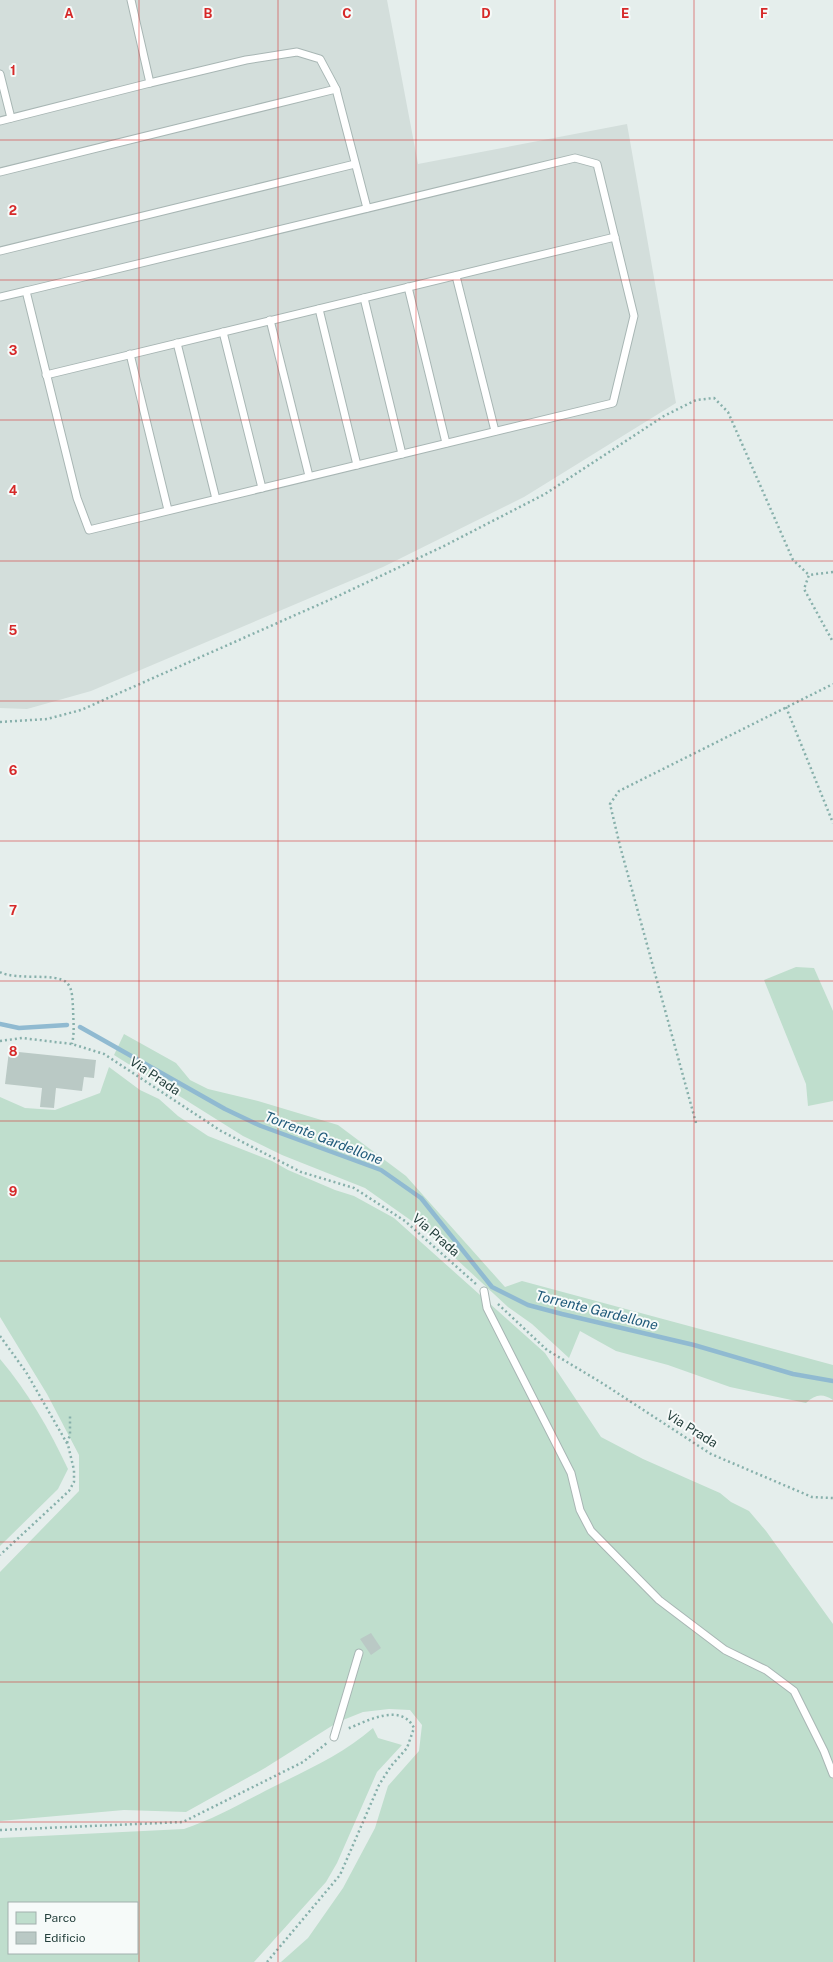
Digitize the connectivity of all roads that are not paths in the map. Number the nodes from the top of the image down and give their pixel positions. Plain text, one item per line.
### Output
1 (131, 0) edge
2 (0, 74) edge
3 (150, 83) junction
4 (336, 88) junction
5 (11, 118) junction
6 (0, 121) edge
7 (355, 164) junction
8 (0, 172) edge
9 (367, 208) junction
10 (615, 237) junction
11 (0, 251) edge
12 (456, 276) junction
13 (408, 287) junction
14 (26, 291) junction
15 (0, 298) edge
16 (364, 298) junction
17 (319, 309) junction
18 (270, 320) junction
19 (223, 332) junction
20 (177, 343) junction
21 (130, 354) junction
22 (46, 375) junction
23 (495, 431) junction
24 (446, 443) junction
25 (402, 454) junction
26 (357, 465) junction
27 (309, 476) junction
28 (262, 488) junction
29 (216, 499) junction
30 (168, 510) junction
31 (484, 1291) road end
32 (360, 1654) dead end
33 (334, 1737) road end
34 (833, 1774) edge

1 - 3 lane
2 - 5 lane
3 - 4 lane
3 - 5 lane
4 - 7 lane
4 - 8 lane
5 - 6 lane
7 - 9 lane
7 - 11 lane
9 - 10 lane
9 - 14 lane
10 - 12 lane
10 - 23 lane
12 - 13 lane
12 - 23 lane
13 - 16 lane
13 - 24 lane
14 - 15 lane
14 - 22 lane
16 - 17 lane
16 - 25 lane
17 - 18 lane
17 - 26 lane
18 - 19 lane
18 - 27 lane
19 - 20 lane
19 - 28 lane
20 - 21 lane
20 - 29 lane
21 - 22 lane
21 - 30 lane
22 - 30 lane
23 - 24 lane
24 - 25 lane
25 - 26 lane
26 - 27 lane
27 - 28 lane
28 - 29 lane
29 - 30 lane
31 - 34 lane
32 - 33 lane

